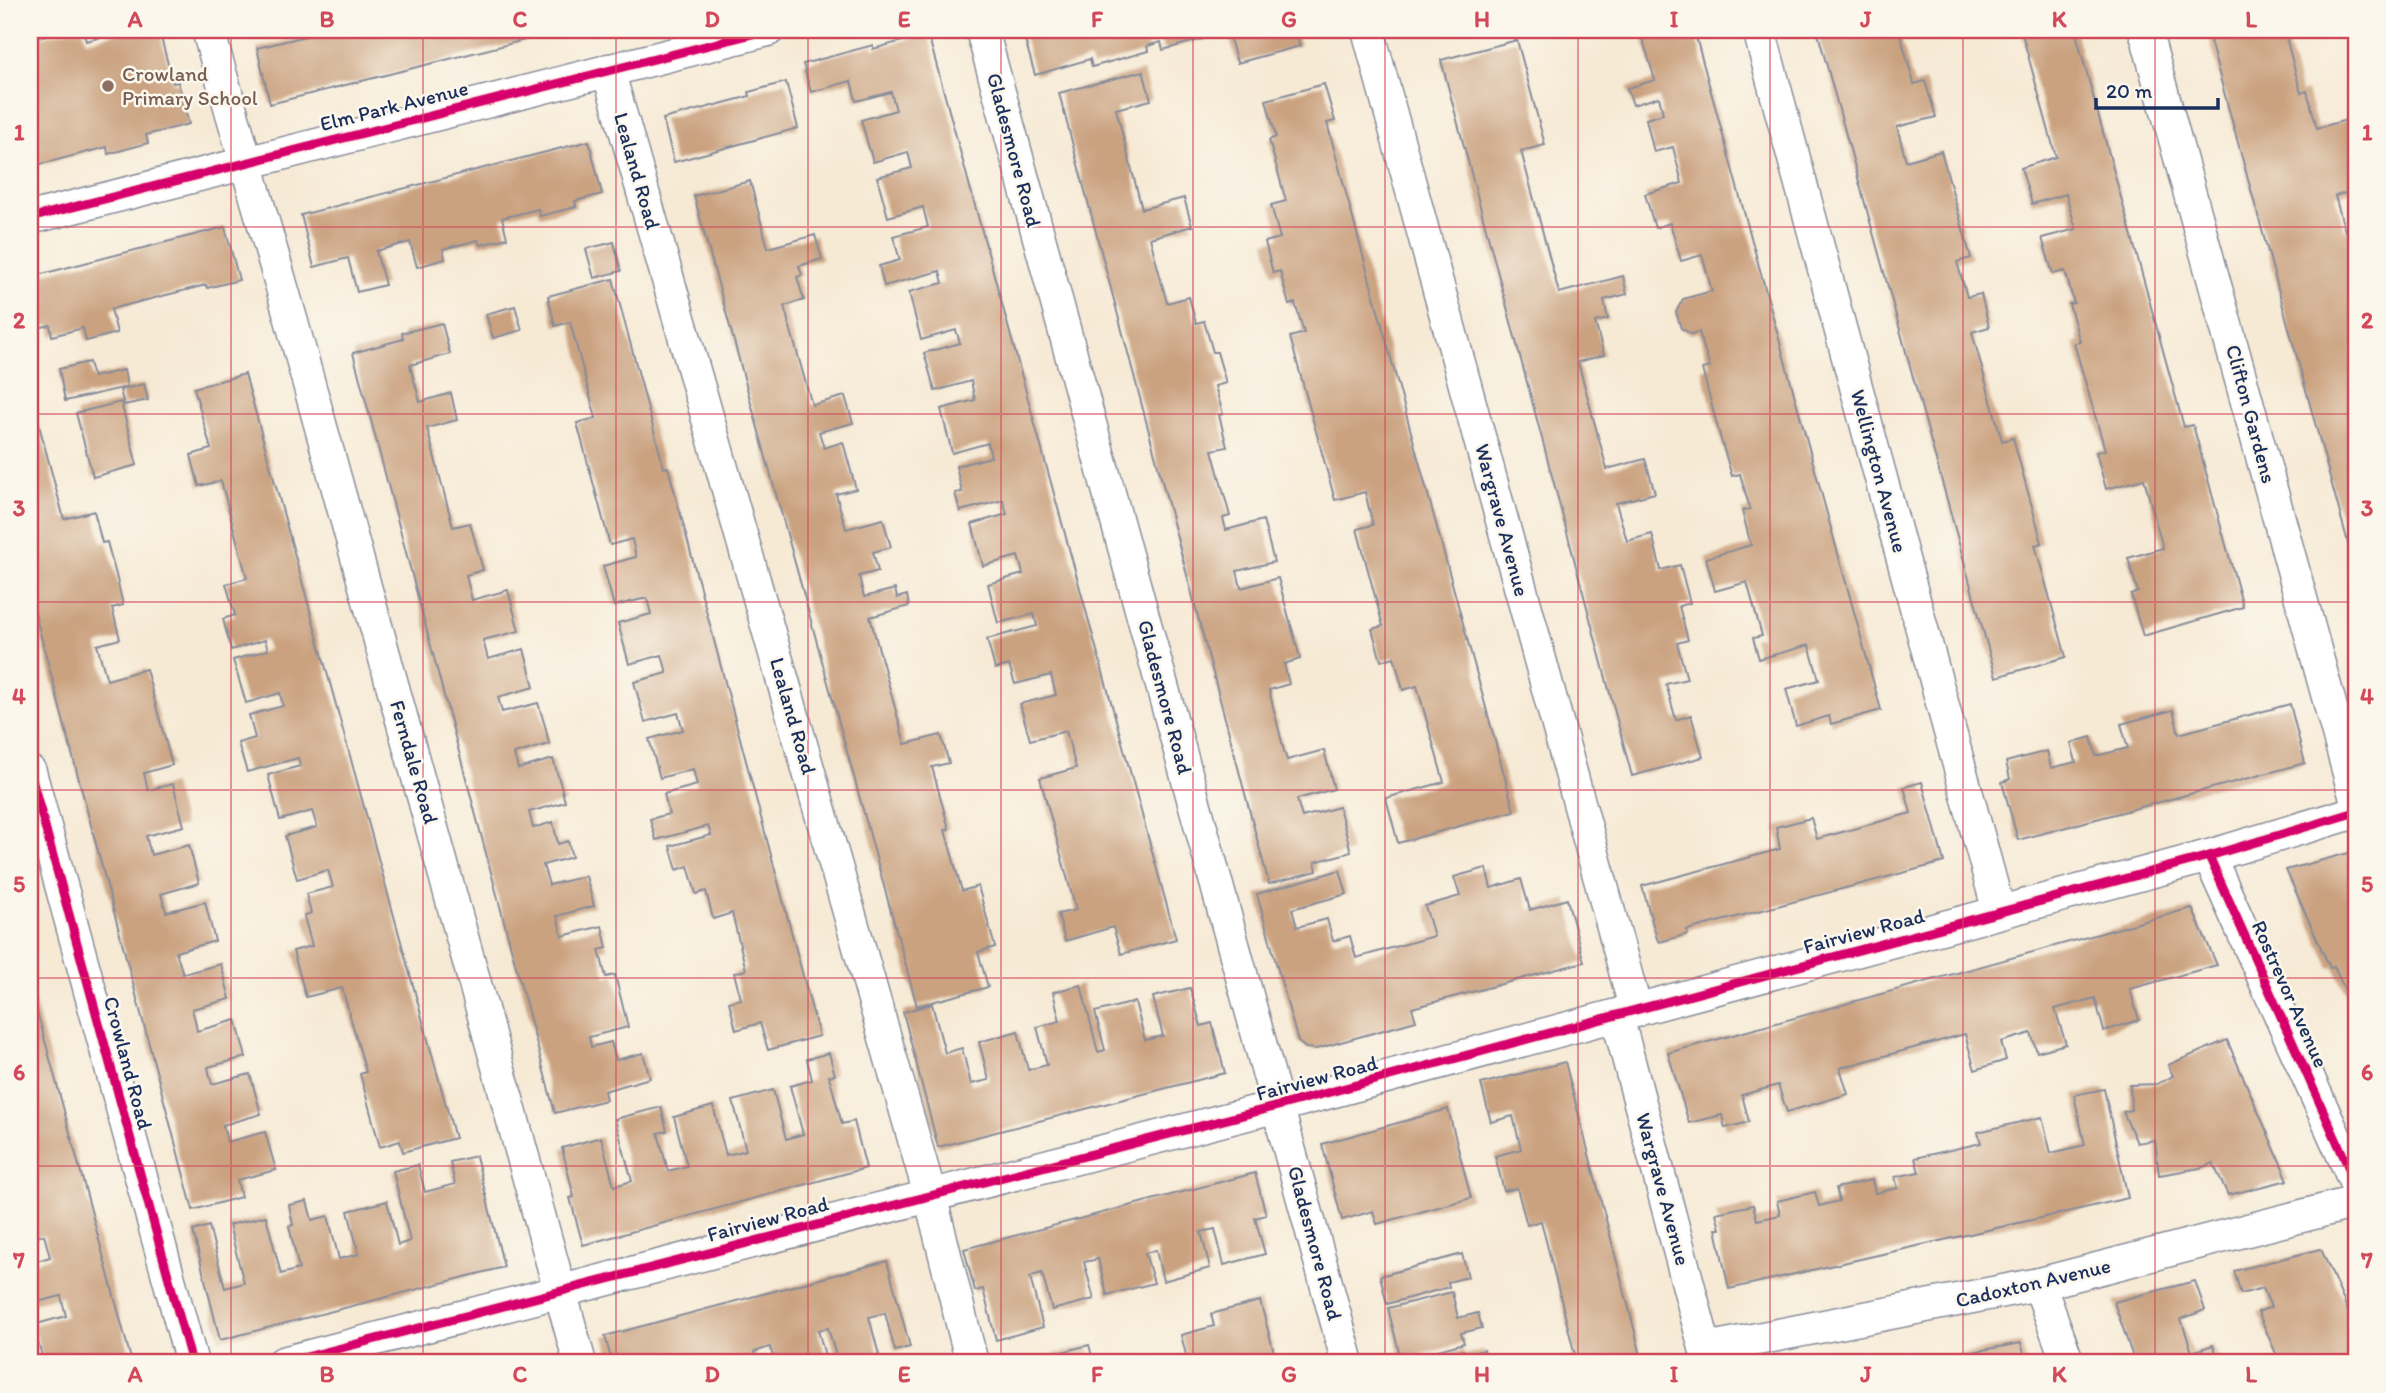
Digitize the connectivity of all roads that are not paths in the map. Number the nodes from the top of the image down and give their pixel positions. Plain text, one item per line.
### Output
1 (208, 30) edge
2 (768, 30) edge
3 (982, 30) edge
4 (1368, 30) edge
5 (1759, 30) edge
6 (2145, 30) edge
7 (608, 70) junction
8 (246, 162) junction
9 (30, 218) edge
10 (30, 772) edge
11 (2356, 799) edge
12 (2356, 812) edge
13 (2208, 856) junction
14 (1999, 912) junction
15 (1627, 1013) junction
16 (1278, 1106) junction
17 (2356, 1184) edge
18 (930, 1195) junction
19 (2356, 1202) edge
20 (2039, 1284) junction
21 (561, 1291) junction
22 (1707, 1356) edge
23 (192, 1363) edge
24 (283, 1363) edge
25 (580, 1363) edge
26 (972, 1363) edge
27 (1348, 1363) edge
28 (2068, 1363) edge

1 - 8 street, Ferndale Road
2 - 7 street, Elm Park Avenue
3 - 16 street, Gladesmore Road
4 - 15 street, Wargrave Avenue
5 - 14 street, Wellington Avenue
6 - 11 street, Clifton Gardens
7 - 8 street, Elm Park Avenue
7 - 18 street, Lealand Road
8 - 9 street, Elm Park Avenue
8 - 21 street, Ferndale Road
10 - 23 street, Crowland Road
12 - 13 street, Fairview Road
13 - 14 street, Fairview Road
13 - 17 street, Rostrevor Avenue
14 - 15 street, Fairview Road
15 - 16 street, Fairview Road
15 - 22 street, Wargrave Avenue
16 - 18 street, Fairview Road
16 - 27 street, Gladesmore Road
18 - 21 street, Fairview Road
18 - 26 street, Lealand Road
19 - 20 street, Cadoxton Avenue
20 - 22 street, Cadoxton Avenue
20 - 28 street
21 - 24 street, Fairview Road
21 - 25 street, Ferndale Road

